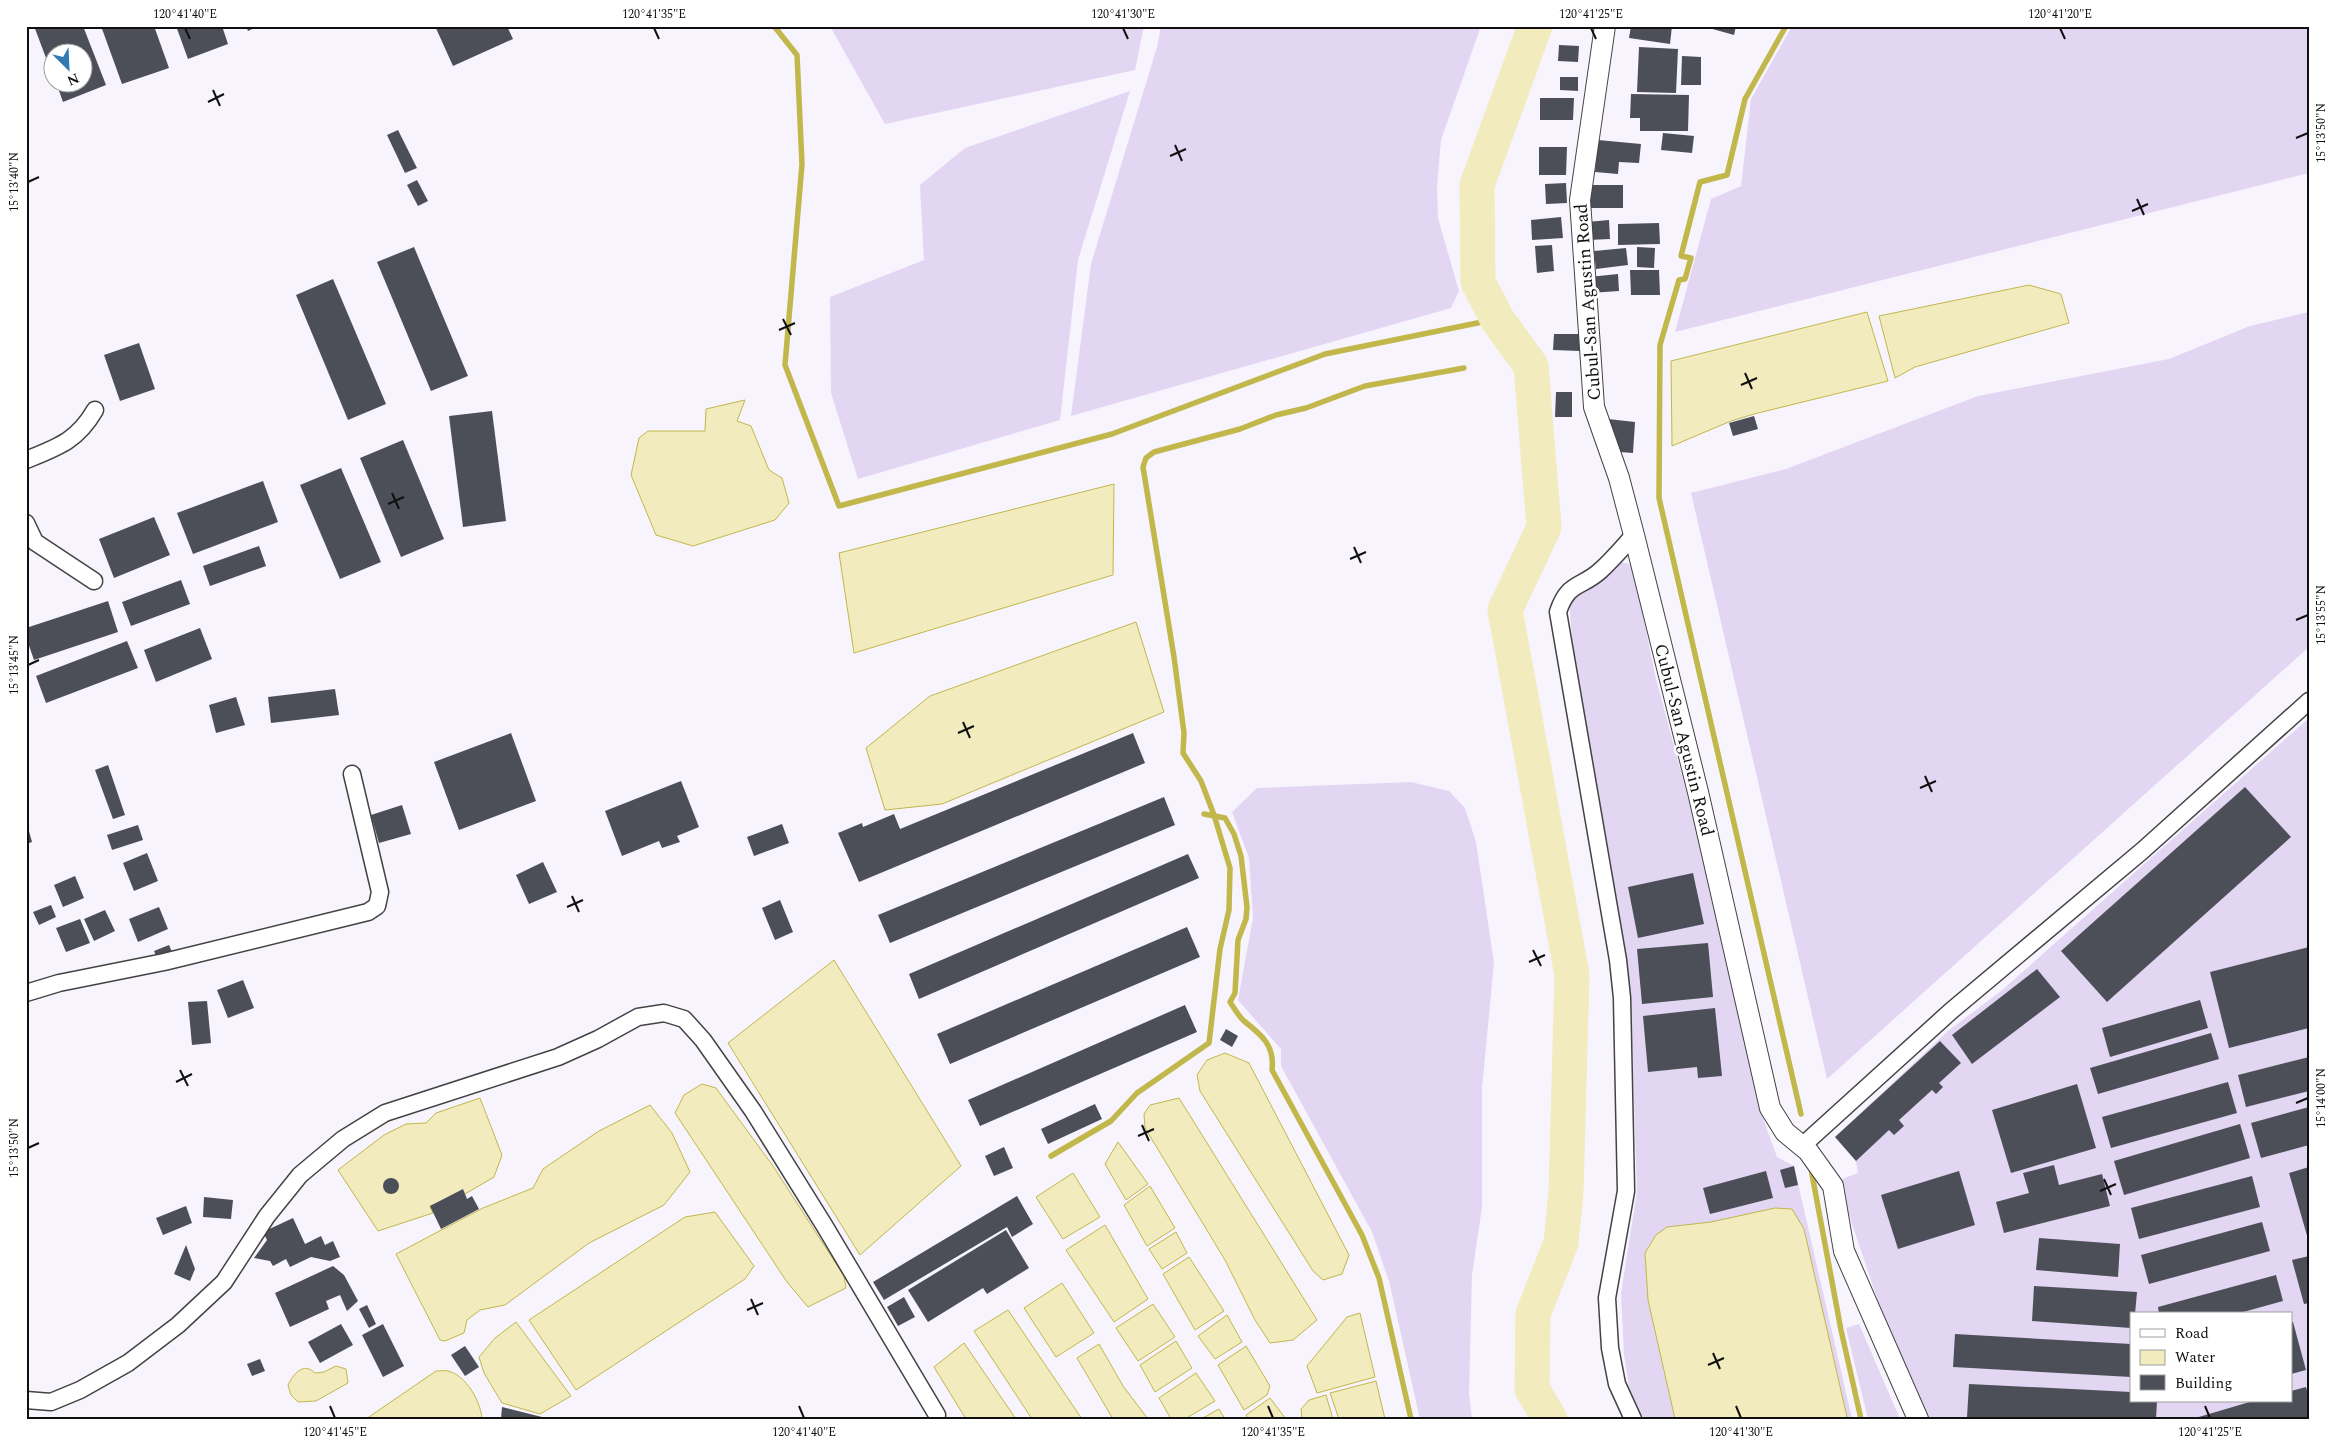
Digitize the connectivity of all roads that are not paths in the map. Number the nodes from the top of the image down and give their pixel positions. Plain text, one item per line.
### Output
1 (1605, 26) edge
2 (95, 410) dead end
3 (26, 460) edge
4 (26, 523) edge
5 (1634, 535) junction
6 (94, 581) dead end
7 (2309, 702) edge
8 (352, 774) dead end
9 (26, 993) edge
10 (1802, 1146) junction
11 (26, 1400) edge
12 (937, 1415) dead end
13 (1633, 1419) edge
14 (1918, 1419) edge

1 - 5 street, Cubul-San Agustin Road
2 - 3 street
4 - 6 street
5 - 10 street, Cubul-San Agustin Road
5 - 13 street
7 - 10 street
8 - 9 street
10 - 14 street, Cubul-San Agustin Road
11 - 12 street

